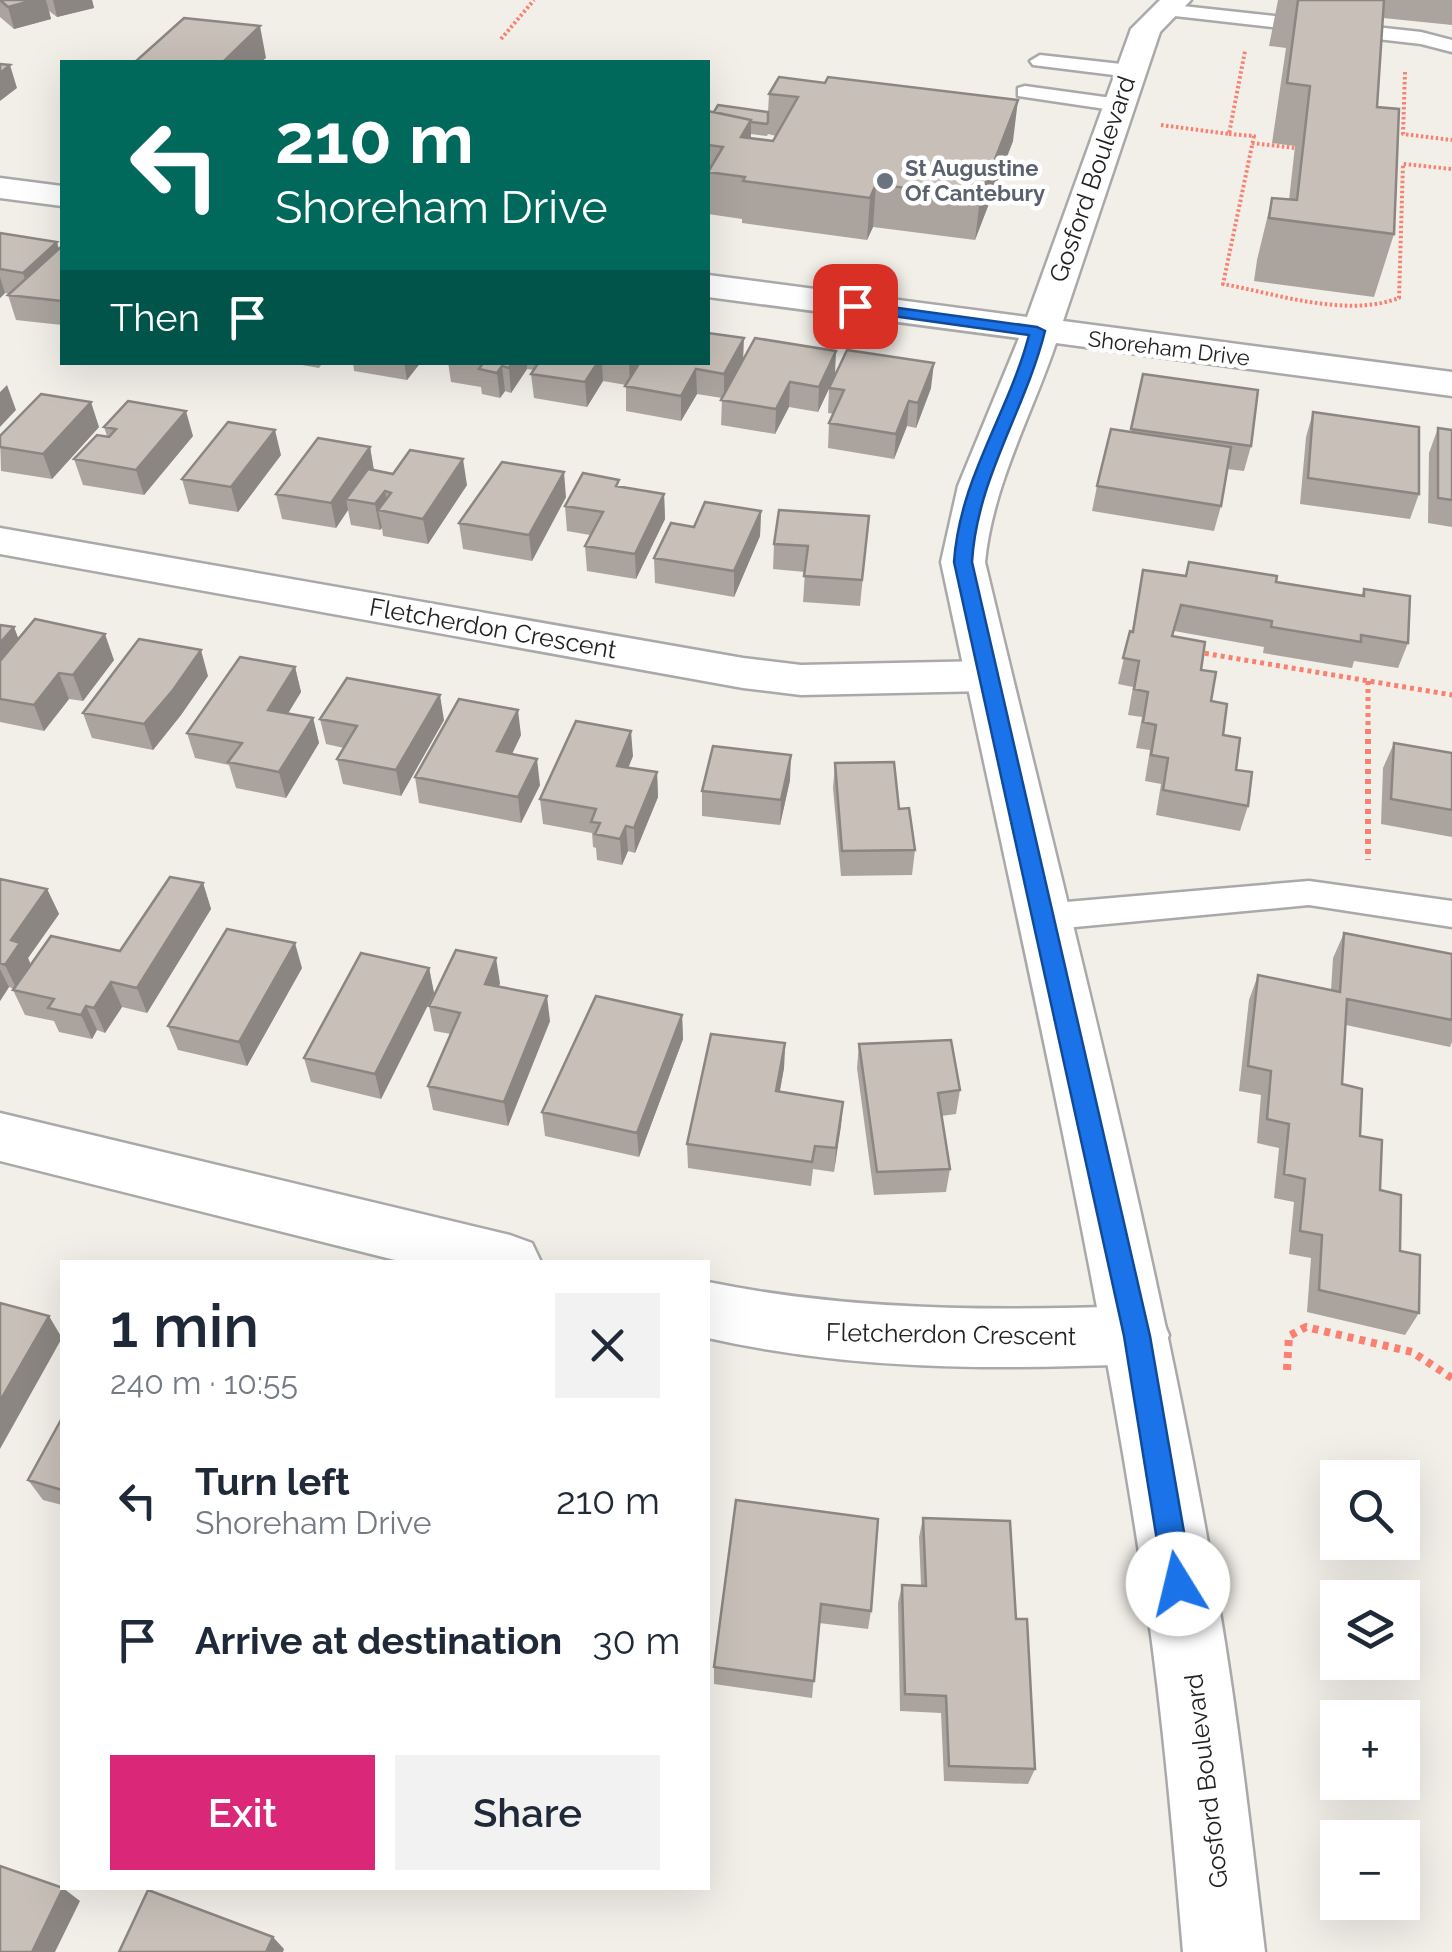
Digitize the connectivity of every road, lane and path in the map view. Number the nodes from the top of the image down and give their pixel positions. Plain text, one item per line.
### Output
1 (534, 0) edge
2 (1170, 5) edge
3 (1251, 20) junction
4 (501, 39) dead end
5 (1452, 46) edge
6 (1040, 61) dead end
7 (1130, 71) junction
8 (1025, 92) dead end
9 (1116, 112) junction
10 (1228, 134) junction
11 (1252, 143) junction
12 (1295, 148) edge
13 (1452, 169) edge
14 (0, 188) edge
15 (60, 196) edge
16 (710, 286) edge
17 (1037, 331) junction
18 (1452, 384) edge
19 (0, 541) edge
20 (1180, 649) edge
21 (988, 676) junction
22 (1368, 681) junction
23 (1452, 695) edge
24 (1368, 902) junction
25 (1452, 914) edge
26 (1043, 917) junction
27 (0, 1138) edge
28 (502, 1260) edge
29 (710, 1310) edge
30 (1137, 1336) junction
31 (1287, 1370) dead end
32 (1452, 1378) edge
33 (1224, 1952) edge

1 - 4 path
2 - 3 lane
2 - 7 street, Gosford Boulevard
3 - 5 lane
3 - 10 path
6 - 7 lane
7 - 9 street, Gosford Boulevard
8 - 9 lane
9 - 10 path
9 - 17 street, Gosford Boulevard
10 - 11 path
11 - 12 path
11 - 13 path
14 - 15 street
16 - 17 street, Shoreham Drive
17 - 18 street, Shoreham Drive
17 - 21 street, Gosford Boulevard
19 - 21 street, Fletcherdon Crescent
20 - 22 path
21 - 26 street, Gosford Boulevard
22 - 23 path
22 - 24 path
24 - 25 lane
24 - 26 lane
26 - 30 street, Gosford Boulevard
27 - 28 street
29 - 30 street, Fletcherdon Crescent
30 - 33 street, Gosford Boulevard
31 - 32 path

